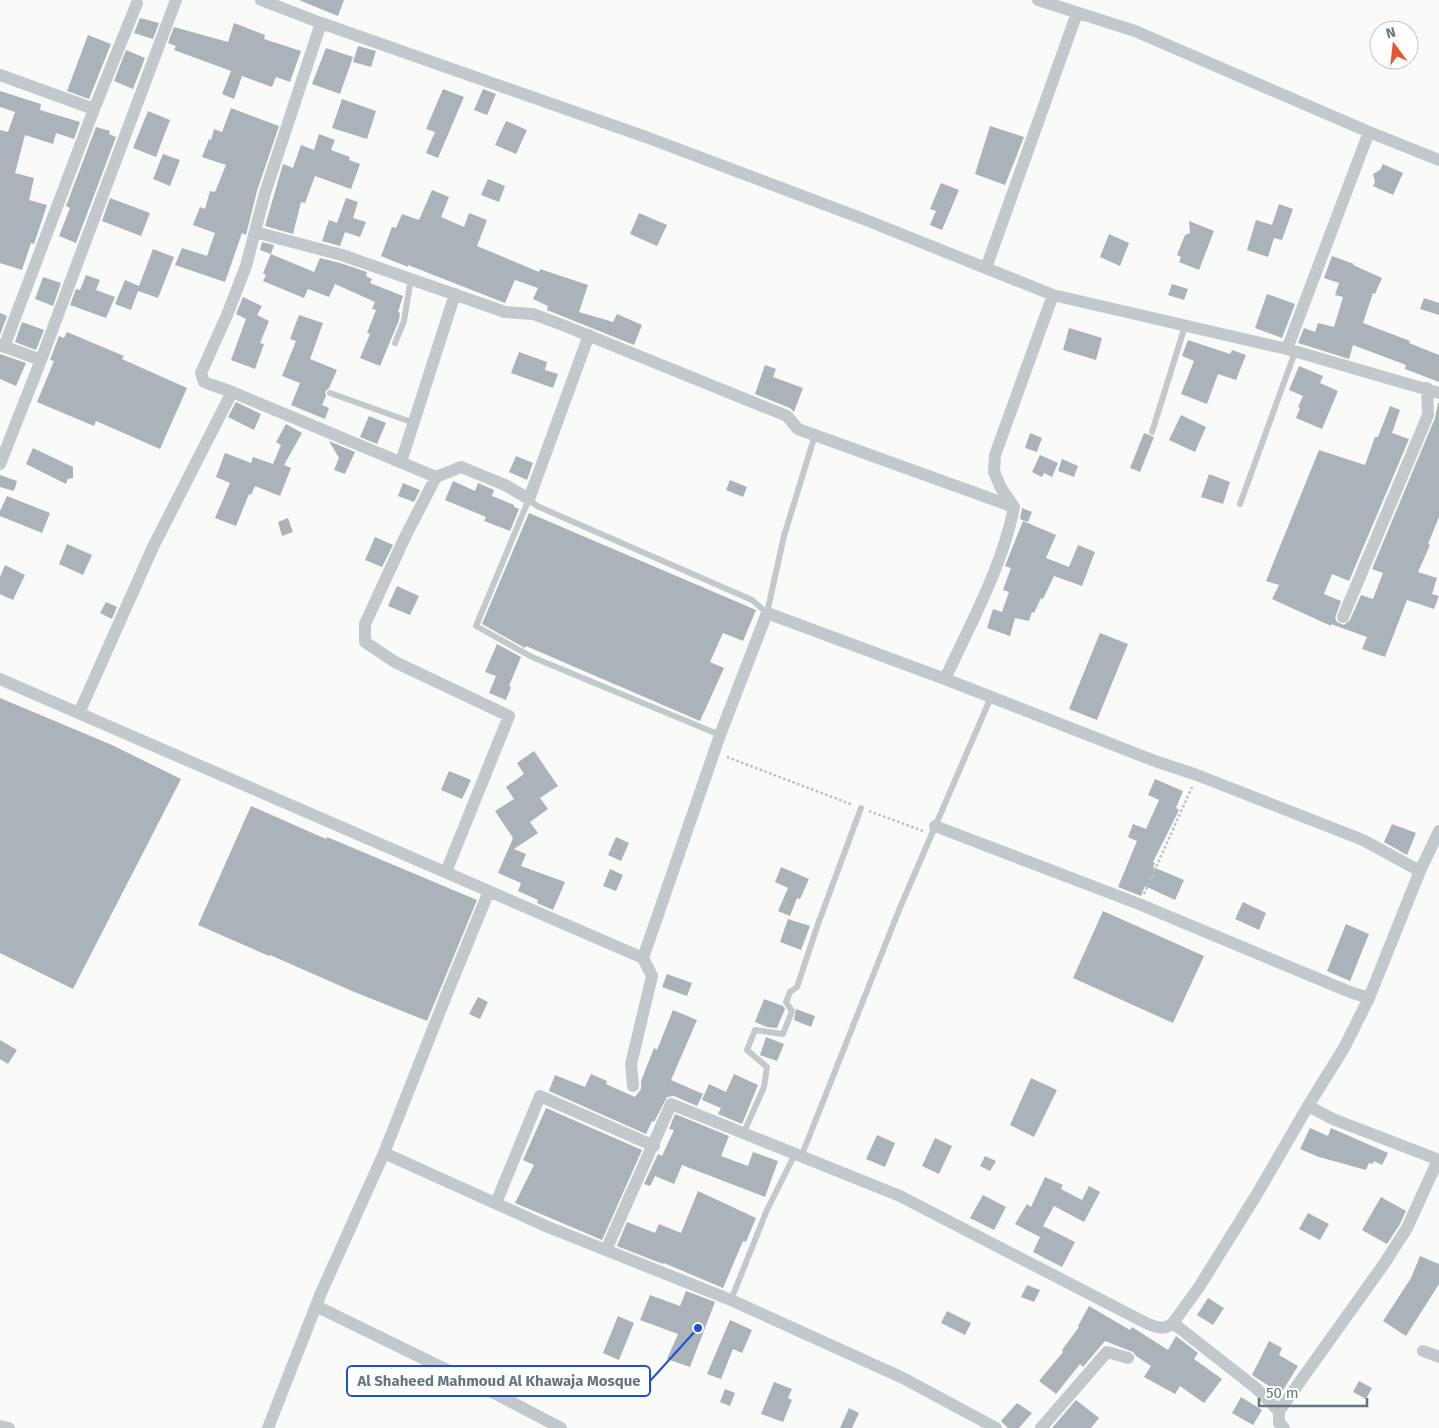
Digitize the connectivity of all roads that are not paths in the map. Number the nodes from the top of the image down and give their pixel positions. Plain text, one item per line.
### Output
1 (176, 0) edge
2 (261, 0) edge
3 (1038, 0) edge
4 (137, 3) dead end
5 (1077, 13) junction
6 (321, 23) junction
7 (0, 75) edge
8 (94, 109) junction
9 (1369, 132) junction
10 (1439, 160) edge
11 (256, 232) junction
12 (986, 268) junction
13 (411, 278) junction
14 (455, 294) junction
15 (1053, 295) junction
16 (1185, 326) junction
17 (589, 335) junction
18 (395, 343) dead end
19 (2, 346) edge
20 (1291, 350) junction
21 (41, 360) junction
22 (1433, 390) edge
23 (232, 392) junction
24 (330, 393) dead end
25 (414, 423) junction
26 (1152, 432) dead end
27 (815, 435) junction
28 (402, 462) junction
29 (0, 464) edge
30 (436, 477) junction
31 (529, 499) junction
32 (1240, 504) dead end
33 (1014, 507) junction
34 (768, 613) junction
35 (1343, 617) dead end
36 (945, 678) junction
37 (0, 679) edge
38 (991, 697) junction
39 (79, 713) junction
40 (720, 735) junction
41 (861, 808) road end
42 (933, 830) junction
43 (1439, 831) edge
44 (1420, 871) junction
45 (446, 872) junction
46 (489, 891) junction
47 (643, 958) junction
48 (1369, 998) junction
49 (633, 1086) dead end
50 (1308, 1106) junction
51 (744, 1132) junction
52 (654, 1146) junction
53 (384, 1153) junction
54 (798, 1155) junction
55 (1439, 1160) edge
56 (496, 1203) junction
57 (606, 1250) junction
58 (731, 1300) junction
59 (316, 1306) junction
60 (1173, 1323) junction
61 (1423, 1351) dead end
62 (1439, 1357) edge
63 (1128, 1358) dead end
64 (1279, 1411) junction
65 (0, 1426) edge
66 (990, 1427) edge
67 (9, 1428) edge
68 (268, 1428) edge
69 (561, 1428) edge
70 (1041, 1428) edge
71 (1284, 1428) edge

1 - 21 street
2 - 6 street
3 - 5 street
4 - 8 street
5 - 9 street
5 - 12 street
6 - 11 street
6 - 12 street
7 - 8 street
8 - 19 street
9 - 10 street
9 - 20 street
11 - 13 street
11 - 23 street
12 - 15 street
13 - 14 street
13 - 18 lane
14 - 17 street
14 - 25 street
15 - 16 street
15 - 33 street
16 - 20 street
16 - 26 lane
17 - 27 street
17 - 31 street
19 - 21 street
20 - 22 street
20 - 32 lane
21 - 29 street
22 - 35 street
23 - 28 street
23 - 39 street
24 - 25 lane
25 - 28 street
27 - 33 street
27 - 34 lane
28 - 30 street
30 - 31 street
30 - 45 street
31 - 34 lane
31 - 40 lane
33 - 36 street
34 - 36 street
34 - 40 street
36 - 38 street
37 - 39 street
38 - 42 lane
38 - 44 street
39 - 45 street
40 - 47 street
41 - 51 lane
42 - 48 street
42 - 54 lane
43 - 44 street
44 - 48 street
45 - 46 street
46 - 47 street
46 - 53 street
47 - 49 street
48 - 50 street
50 - 55 street
50 - 60 street
51 - 52 street
51 - 54 street
52 - 56 street
52 - 57 street
53 - 56 street
53 - 59 street
54 - 58 lane
54 - 60 street
55 - 64 street
56 - 57 street
57 - 58 street
58 - 66 street
59 - 68 street
59 - 69 street
60 - 64 street
61 - 62 street
63 - 70 street
64 - 71 street
65 - 67 street

